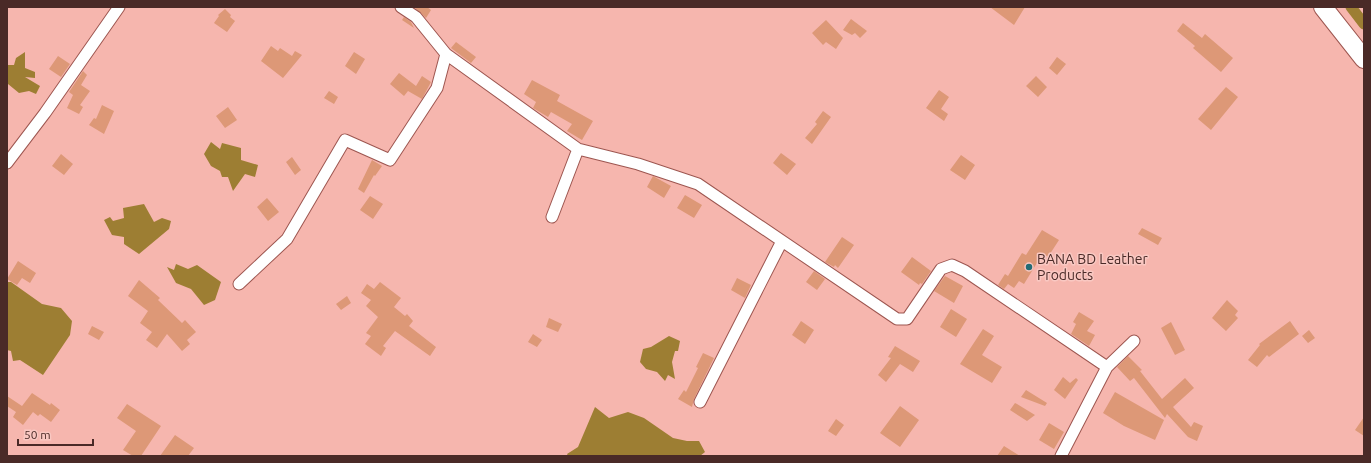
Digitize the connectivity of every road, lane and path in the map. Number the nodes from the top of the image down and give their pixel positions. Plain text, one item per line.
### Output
1 (119, 7) edge
2 (401, 7) edge
3 (1323, 7) edge
4 (446, 54) junction
5 (1364, 59) edge
6 (578, 149) junction
7 (7, 164) edge
8 (552, 217) dead end
9 (782, 241) junction
10 (240, 284) dead end
11 (1134, 341) dead end
12 (1107, 367) junction
13 (700, 402) dead end
14 (1061, 456) edge

1 - 7 street
2 - 4 street
3 - 5 main road
4 - 6 street
4 - 10 street
6 - 8 street
6 - 9 street
9 - 12 street
9 - 13 street
11 - 12 street
12 - 14 street

